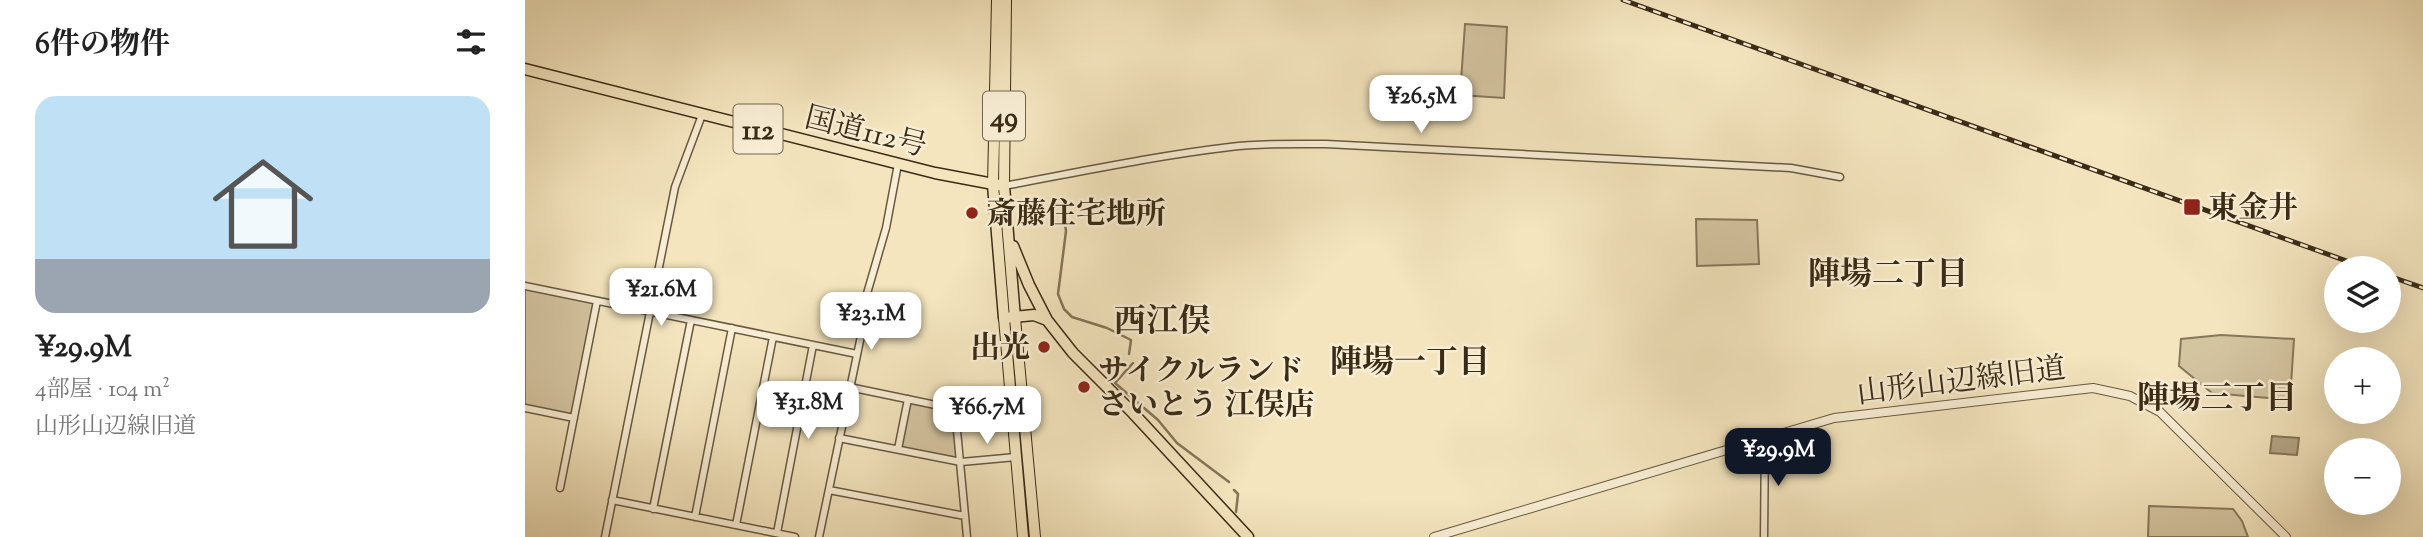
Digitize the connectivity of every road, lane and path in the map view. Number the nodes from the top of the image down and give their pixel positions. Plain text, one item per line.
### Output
1 (997, 0) edge
2 (1006, 0) edge
3 (1000, 48) junction
4 (525, 69) edge
5 (702, 115) junction
6 (898, 164) junction
7 (1840, 177) dead end
8 (998, 186) junction
9 (1008, 234) junction
10 (525, 286) edge
11 (597, 301) junction
12 (650, 311) junction
13 (1010, 318) junction
14 (691, 320) junction
15 (1047, 320) junction
16 (732, 328) junction
17 (773, 337) junction
18 (813, 345) junction
19 (857, 354) junction
20 (849, 387) junction
21 (908, 399) junction
22 (525, 408) edge
23 (573, 418) junction
24 (839, 438) junction
25 (1765, 439) junction
26 (898, 449) junction
27 (1016, 457) junction
28 (961, 462) junction
29 (560, 488) dead end
30 (829, 490) junction
31 (612, 500) junction
32 (653, 509) junction
33 (965, 516) junction
34 (695, 517) junction
35 (736, 525) junction
36 (777, 533) junction
37 (605, 537) edge
38 (795, 537) edge
39 (820, 537) edge
40 (967, 537) edge
41 (1023, 537) edge
42 (1035, 537) edge
43 (1248, 537) edge
44 (1434, 537) edge
45 (1763, 537) edge
46 (2286, 537) edge

1 - 3 main road, 49
2 - 3 main road, 49
3 - 8 main road, 49
4 - 5 highway, 国道112号 / 112
5 - 6 highway, 国道112号 / 112
5 - 12 street
6 - 8 highway, 国道112号 / 112
6 - 19 street
7 - 8 street
8 - 9 highway
8 - 13 highway
9 - 13 highway
9 - 15 highway
10 - 11 street
11 - 12 street
11 - 23 street
12 - 14 street
12 - 31 street
13 - 15 highway
13 - 27 main road
13 - 42 main road
14 - 16 street
14 - 32 street
15 - 43 highway
16 - 17 street
16 - 34 street
17 - 18 street
17 - 35 street
18 - 19 street
18 - 36 street
19 - 20 street
20 - 21 street
20 - 24 street
21 - 26 street
21 - 28 street
22 - 23 street
23 - 29 street
24 - 26 street
24 - 30 street
25 - 44 street, 山形山辺線旧道
25 - 45 street
25 - 46 street, 山形山辺線旧道
26 - 28 street
27 - 28 street
27 - 41 main road
28 - 33 street
30 - 33 street
30 - 39 street
31 - 32 street
31 - 37 street
32 - 34 street
33 - 40 street
34 - 35 street
35 - 36 street
36 - 38 street

